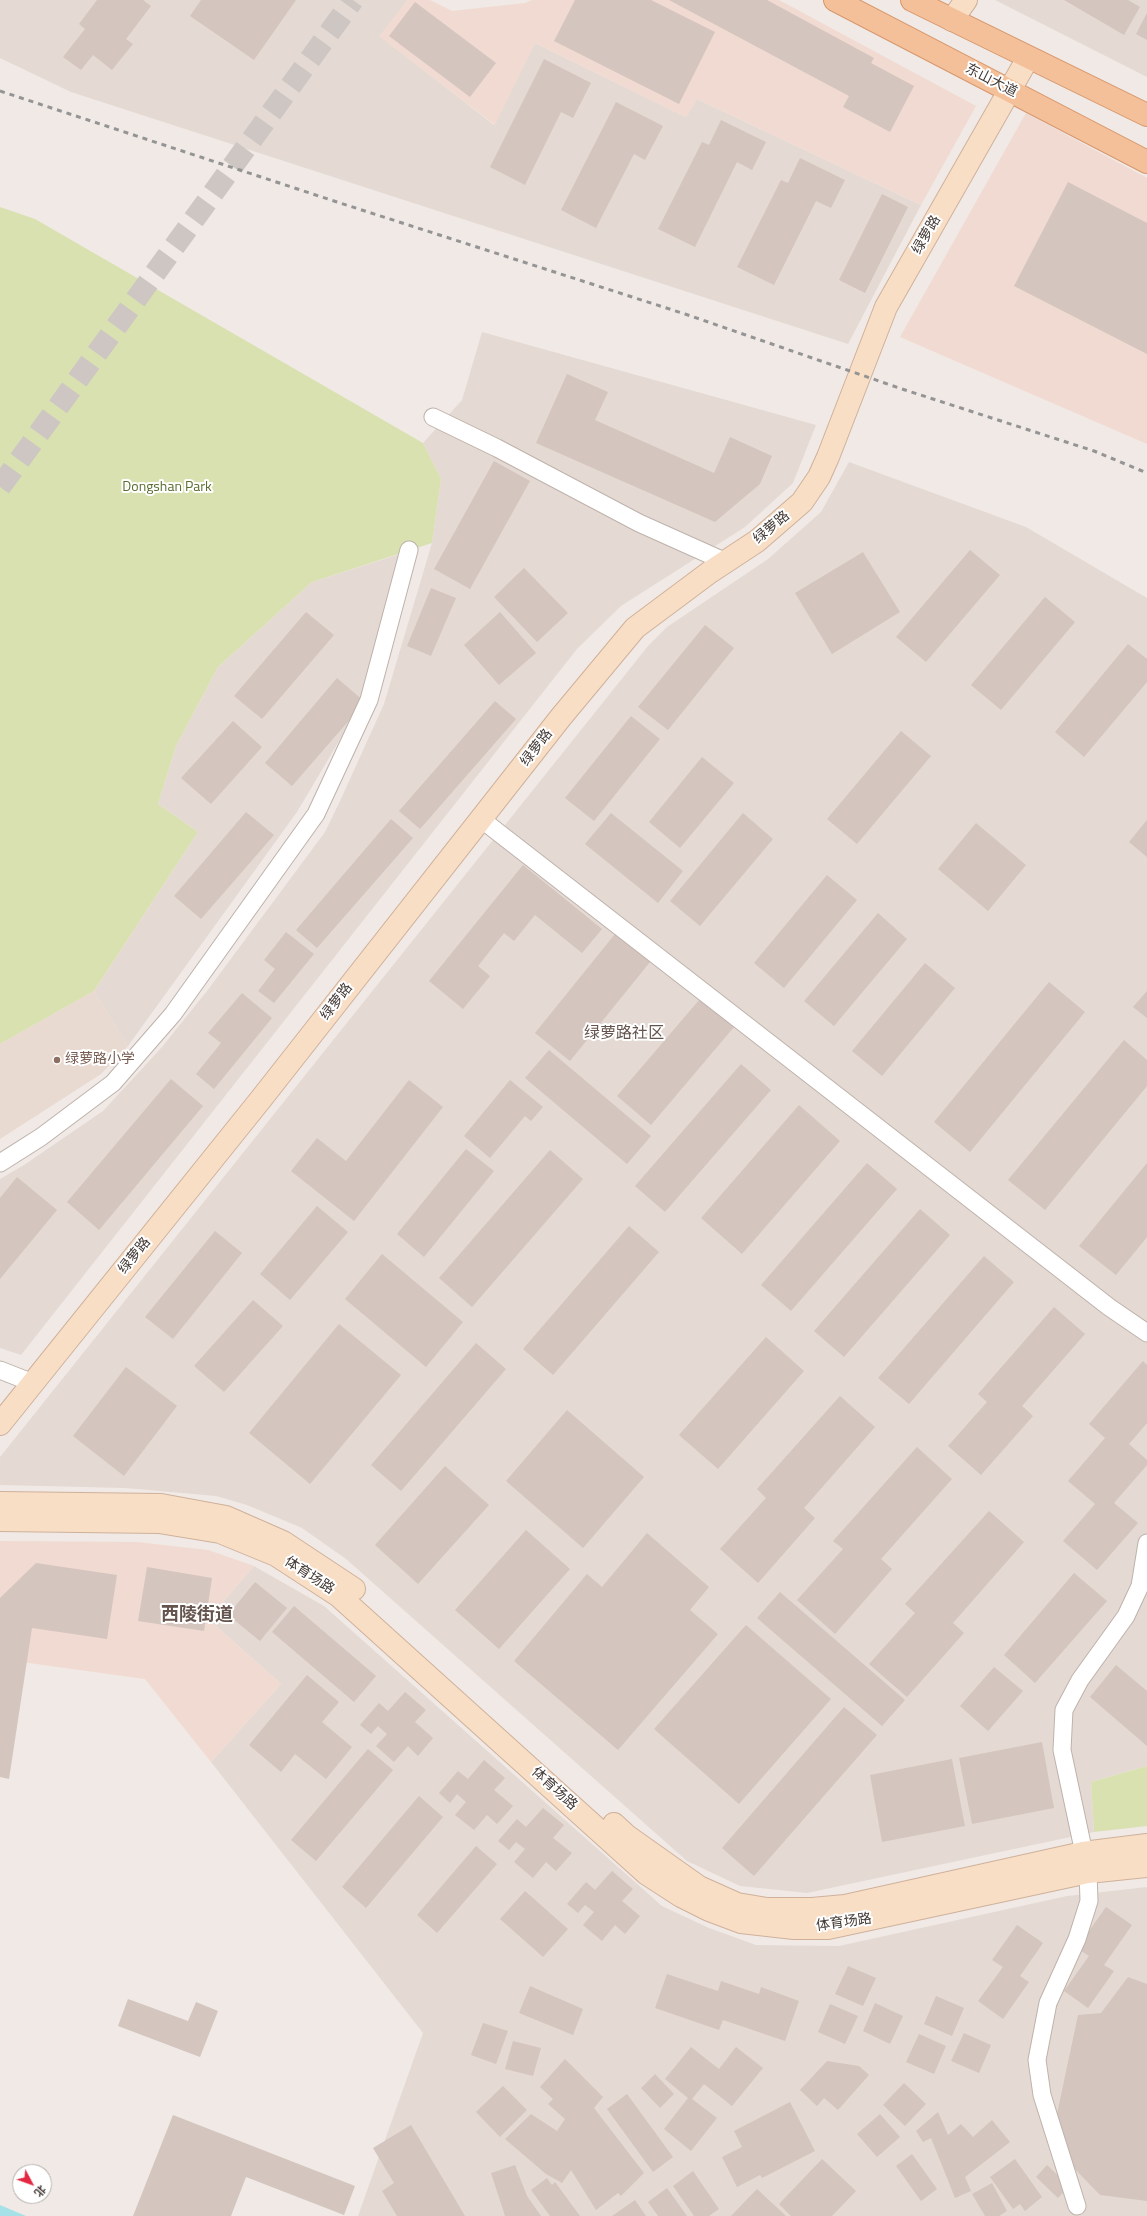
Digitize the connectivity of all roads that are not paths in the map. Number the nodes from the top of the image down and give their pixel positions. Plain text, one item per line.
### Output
1 (835, 0) edge
2 (912, 0) edge
3 (966, 0) edge
4 (952, 20) junction
5 (1028, 58) junction
6 (1011, 91) junction
7 (1147, 115) edge
8 (1147, 162) edge
9 (433, 417) dead end
10 (410, 550) dead end
11 (726, 562) junction
12 (481, 818) junction
13 (0, 1163) edge
14 (1147, 1333) edge
15 (0, 1370) edge
16 (33, 1383) junction
17 (0, 1424) edge
18 (0, 1503) edge
19 (0, 1520) edge
20 (1147, 1543) edge
21 (1147, 1845) edge
22 (1086, 1862) junction
23 (1147, 1866) edge
24 (1077, 2206) dead end

1 - 6 main road, 东山大道
2 - 4 main road
3 - 4 main road
4 - 5 main road
5 - 6 main road, 绿萝路
5 - 7 main road
6 - 8 main road, 东山大道
6 - 11 main road, 绿萝路
9 - 11 street
10 - 13 street
11 - 12 main road, 绿萝路
12 - 14 street
12 - 16 main road, 绿萝路
15 - 16 street
16 - 17 main road, 绿萝路
18 - 22 main road, 体育场路
19 - 22 main road, 体育场路
20 - 22 street
21 - 22 main road, 体育场路
22 - 23 main road, 体育场路
22 - 24 street

